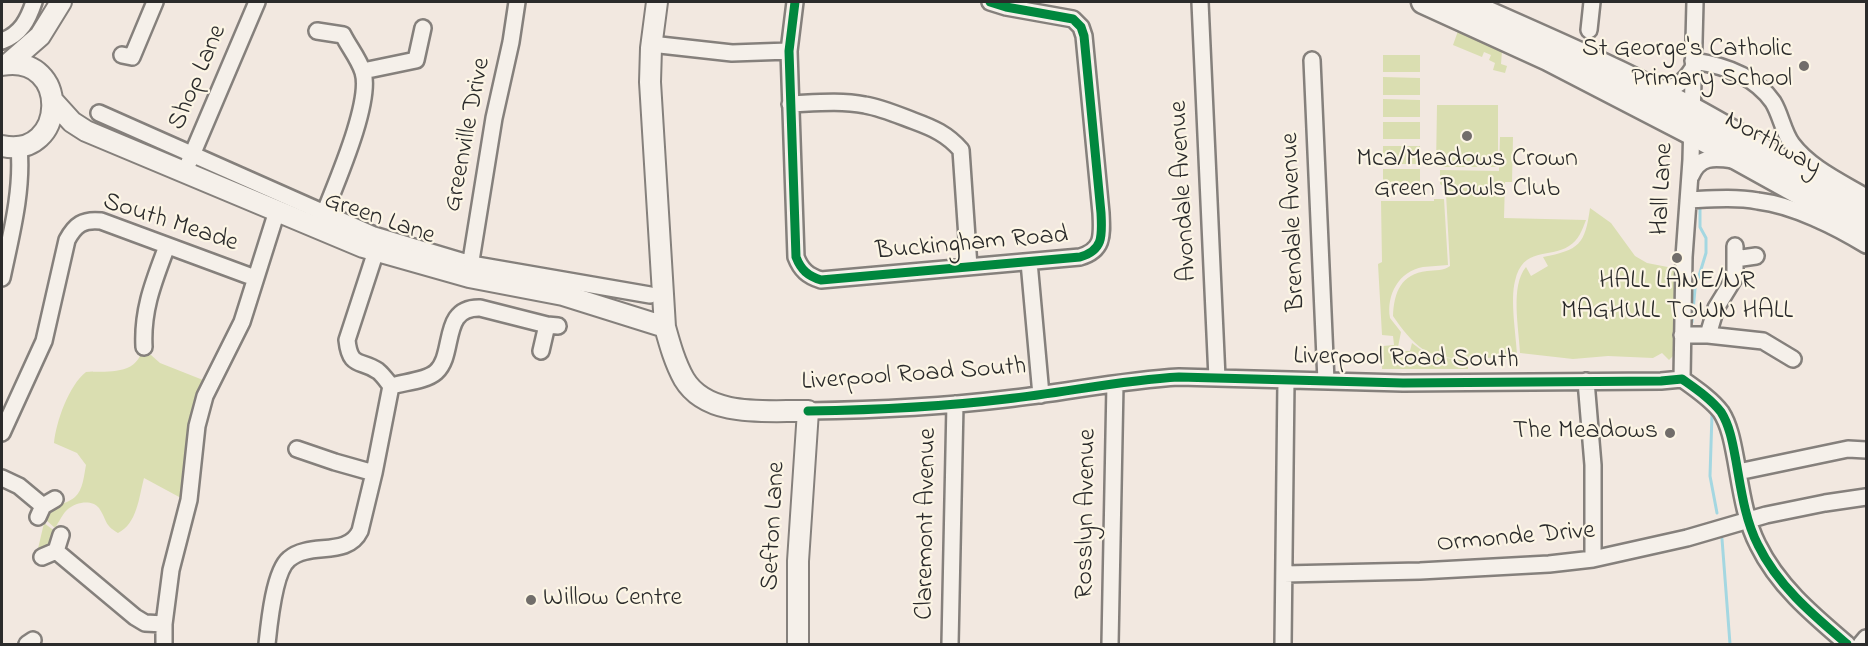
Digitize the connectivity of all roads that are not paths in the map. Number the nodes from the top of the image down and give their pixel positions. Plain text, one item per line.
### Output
1 (34, 2) edge
2 (61, 2) edge
3 (155, 2) edge
4 (257, 2) edge
5 (517, 2) edge
6 (657, 2) edge
7 (795, 2) edge
8 (990, 2) edge
9 (1200, 2) edge
10 (1423, 2) edge
11 (1463, 2) edge
12 (1592, 2) edge
13 (1695, 2) edge
14 (46, 27) junction
15 (423, 28) dead end
16 (1589, 30) dead end
17 (317, 31) dead end
18 (2, 41) edge
19 (651, 44) junction
20 (789, 51) junction
21 (122, 55) dead end
22 (1312, 60) dead end
23 (5, 64) edge
24 (1693, 64) junction
25 (363, 71) junction
26 (41, 76) junction
27 (1641, 84) junction
28 (53, 101) junction
29 (790, 104) junction
30 (1691, 109) junction
31 (99, 113) dead end
32 (86, 131) junction
33 (1691, 133) junction
34 (42, 135) junction
35 (10, 147) edge
36 (188, 163) junction
37 (1745, 163) junction
38 (1689, 182) junction
39 (1866, 197) edge
40 (1688, 200) junction
41 (277, 211) junction
42 (1866, 213) edge
43 (324, 214) junction
44 (1866, 230) edge
45 (1866, 245) edge
46 (167, 246) junction
47 (376, 251) junction
48 (1756, 256) dead end
49 (1029, 262) junction
50 (969, 267) junction
51 (470, 271) junction
52 (2, 278) edge
53 (255, 278) junction
54 (650, 295) dead end
55 (665, 327) junction
56 (1682, 335) junction
57 (1708, 335) junction
58 (144, 348) dead end
59 (541, 351) dead end
60 (1793, 359) dead end
61 (1217, 378) junction
62 (1682, 379) junction
63 (1286, 380) junction
64 (1326, 381) junction
65 (1586, 381) junction
66 (1115, 384) junction
67 (391, 386) junction
68 (1041, 395) junction
69 (955, 404) junction
70 (808, 411) junction
71 (2, 433) edge
72 (297, 449) dead end
73 (1866, 450) edge
74 (1738, 472) junction
75 (374, 473) junction
76 (2, 478) edge
77 (1866, 497) edge
78 (45, 507) dead end
79 (1748, 519) junction
80 (62, 535) dead end
81 (1593, 559) junction
82 (1284, 574) junction
83 (164, 624) junction
84 (1866, 638) edge
85 (1847, 644) edge
86 (164, 645) edge
87 (267, 645) edge
88 (798, 645) edge
89 (950, 645) edge
90 (1110, 645) edge
91 (1283, 645) edge
92 (1861, 645) edge

1 - 18 street
2 - 14 main road
3 - 21 street
4 - 36 street, Shop Lane
5 - 51 street, Greenville Drive
6 - 19 main road, Liverpool Road South
7 - 20 street, Buckingham Road
8 - 49 street, Buckingham Road
9 - 61 street, Avondale Avenue
10 - 33 highway, Northway
11 - 27 highway, Northway
12 - 16 street
13 - 24 street, Hall Lane
14 - 23 main road
14 - 26 main road
15 - 25 street
17 - 25 street
19 - 20 street
19 - 55 main road, Liverpool Road South
20 - 29 street, Buckingham Road
22 - 64 street, Brendale Avenue
23 - 26 main road
24 - 27 street
24 - 30 street, Hall Lane
24 - 39 street, Northway
25 - 43 street
26 - 28 main road, Green Lane
27 - 30 highway, Northway
28 - 32 main road, Green Lane
28 - 34 main road
29 - 50 street
29 - 50 street, Buckingham Road
30 - 33 street, Hall Lane
30 - 42 highway, Northway
31 - 36 street
32 - 34 main road, Green Lane
32 - 36 main road, Green Lane
33 - 37 highway, Northway
33 - 38 street, Hall Lane
34 - 35 main road, Green Lane
35 - 52 street
36 - 41 main road, Green Lane
36 - 43 street
37 - 38 street
37 - 44 highway, Northway
38 - 40 street, Hall Lane
40 - 45 street, Northway
40 - 56 street, Hall Lane
41 - 47 main road, Green Lane
41 - 53 street, South Meade
43 - 51 street
46 - 53 street, South Meade
46 - 58 street
46 - 71 street, South Meade
47 - 51 main road, Green Lane
47 - 67 street
48 - 57 street
49 - 50 street, Buckingham Road
49 - 68 street
51 - 54 street
51 - 55 main road, Green Lane
53 - 83 street, South Meade
55 - 70 main road, Liverpool Road South
56 - 57 street
56 - 62 street, Hall Lane
57 - 60 street
59 - 67 street
61 - 63 street, Liverpool Road South
61 - 66 street, Liverpool Road South
62 - 65 street, Liverpool Road South
62 - 74 street
63 - 64 street, Liverpool Road South
63 - 82 street
64 - 65 street, Liverpool Road South
65 - 81 street
66 - 68 street, Liverpool Road South
66 - 90 street, Rosslyn Avenue
67 - 75 street
68 - 69 street, Liverpool Road South
69 - 70 street, Liverpool Road South
69 - 89 street, Claremont Avenue
70 - 88 main road, Sefton Lane
72 - 75 street
73 - 74 street
74 - 79 street
75 - 87 street
76 - 78 street
77 - 79 street, Ormonde Drive
79 - 81 street, Ormonde Drive
79 - 85 street
80 - 83 street
81 - 82 street, Ormonde Drive
82 - 91 street
83 - 86 street, South Meade
84 - 92 street

